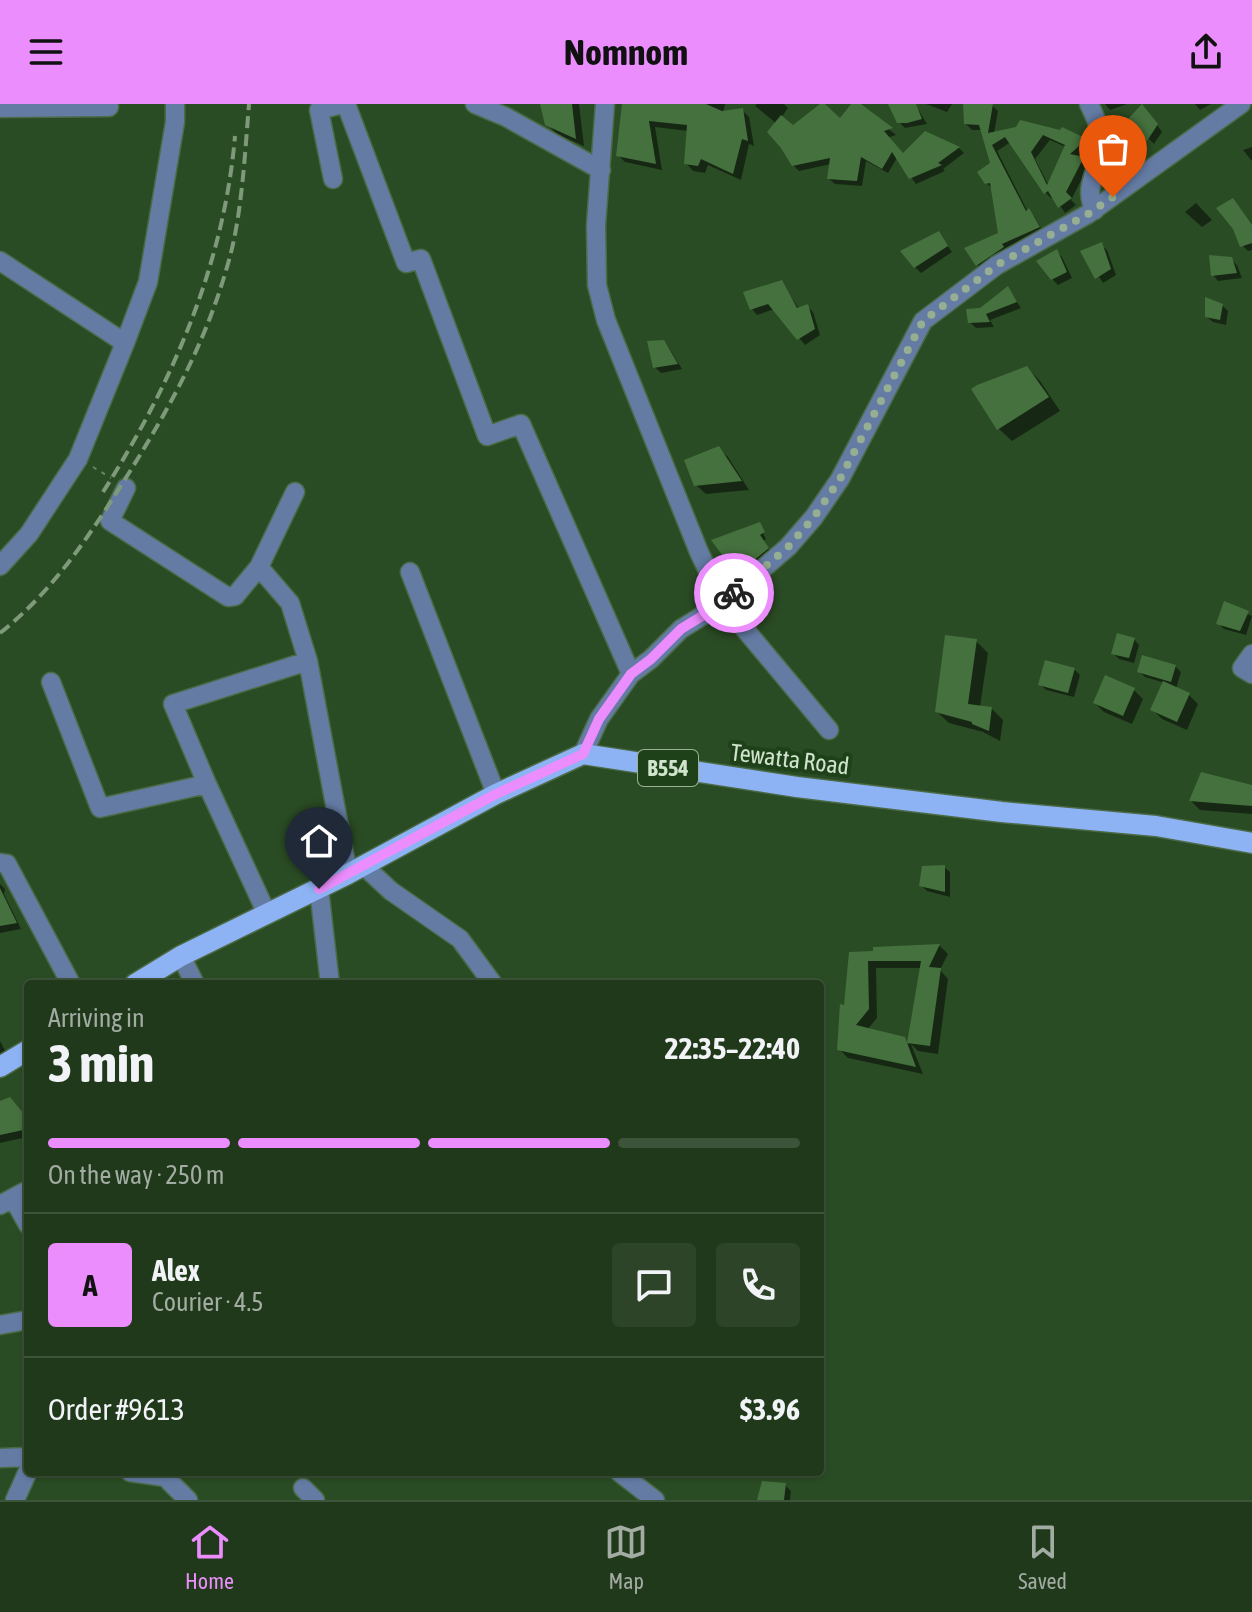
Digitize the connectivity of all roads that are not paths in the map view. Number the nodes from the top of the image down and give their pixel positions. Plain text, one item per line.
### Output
1 (175, 104) edge
2 (344, 104) edge
3 (475, 104) edge
4 (605, 104) edge
5 (1089, 104) edge
6 (1241, 104) edge
7 (109, 107) dead end
8 (0, 108) edge
9 (601, 170) junction
10 (333, 179) dead end
11 (1095, 210) junction
12 (0, 261) edge
13 (125, 343) junction
14 (126, 488) road end
15 (295, 492) dead end
16 (0, 566) edge
17 (259, 567) junction
18 (410, 572) dead end
19 (723, 603) junction
20 (1252, 654) edge
21 (308, 661) junction
22 (631, 674) junction
23 (1252, 674) edge
24 (51, 682) dead end
25 (829, 730) dead end
26 (583, 754) junction
27 (207, 784) junction
28 (496, 794) junction
29 (1252, 843) edge
30 (0, 863) edge
31 (356, 869) junction
32 (319, 889) junction
33 (267, 914) junction
34 (181, 956) junction
35 (69, 980) edge
36 (142, 980) edge
37 (193, 980) edge
38 (330, 980) edge
39 (490, 980) edge
40 (24, 1052) edge
41 (0, 1067) edge
42 (14, 1198) edge
43 (24, 1217) edge
44 (24, 1321) edge
45 (0, 1325) edge
46 (24, 1457) edge
47 (0, 1458) edge
48 (26, 1476) edge
49 (158, 1476) edge
50 (624, 1476) edge
51 (15, 1500) edge
52 (188, 1500) edge
53 (655, 1500) edge

1 - 13 street
2 - 10 street
2 - 22 street
3 - 9 street
4 - 9 street
5 - 11 street
6 - 11 street
7 - 8 street
9 - 19 street
11 - 19 street
12 - 13 street
13 - 16 street
14 - 17 street
15 - 17 street
17 - 21 street
18 - 28 street
19 - 22 street
19 - 25 street
20 - 23 street
21 - 27 street
21 - 31 street
22 - 26 street
24 - 27 street
26 - 28 main road
26 - 29 main road, Tewatta Road / B554
27 - 33 street
28 - 31 main road
30 - 35 street
31 - 32 main road
31 - 39 street
32 - 33 main road
32 - 38 street
33 - 34 main road
34 - 36 main road
34 - 37 street
40 - 41 main road
42 - 43 street
44 - 45 street
46 - 47 street
48 - 51 street
49 - 52 street
50 - 53 street

